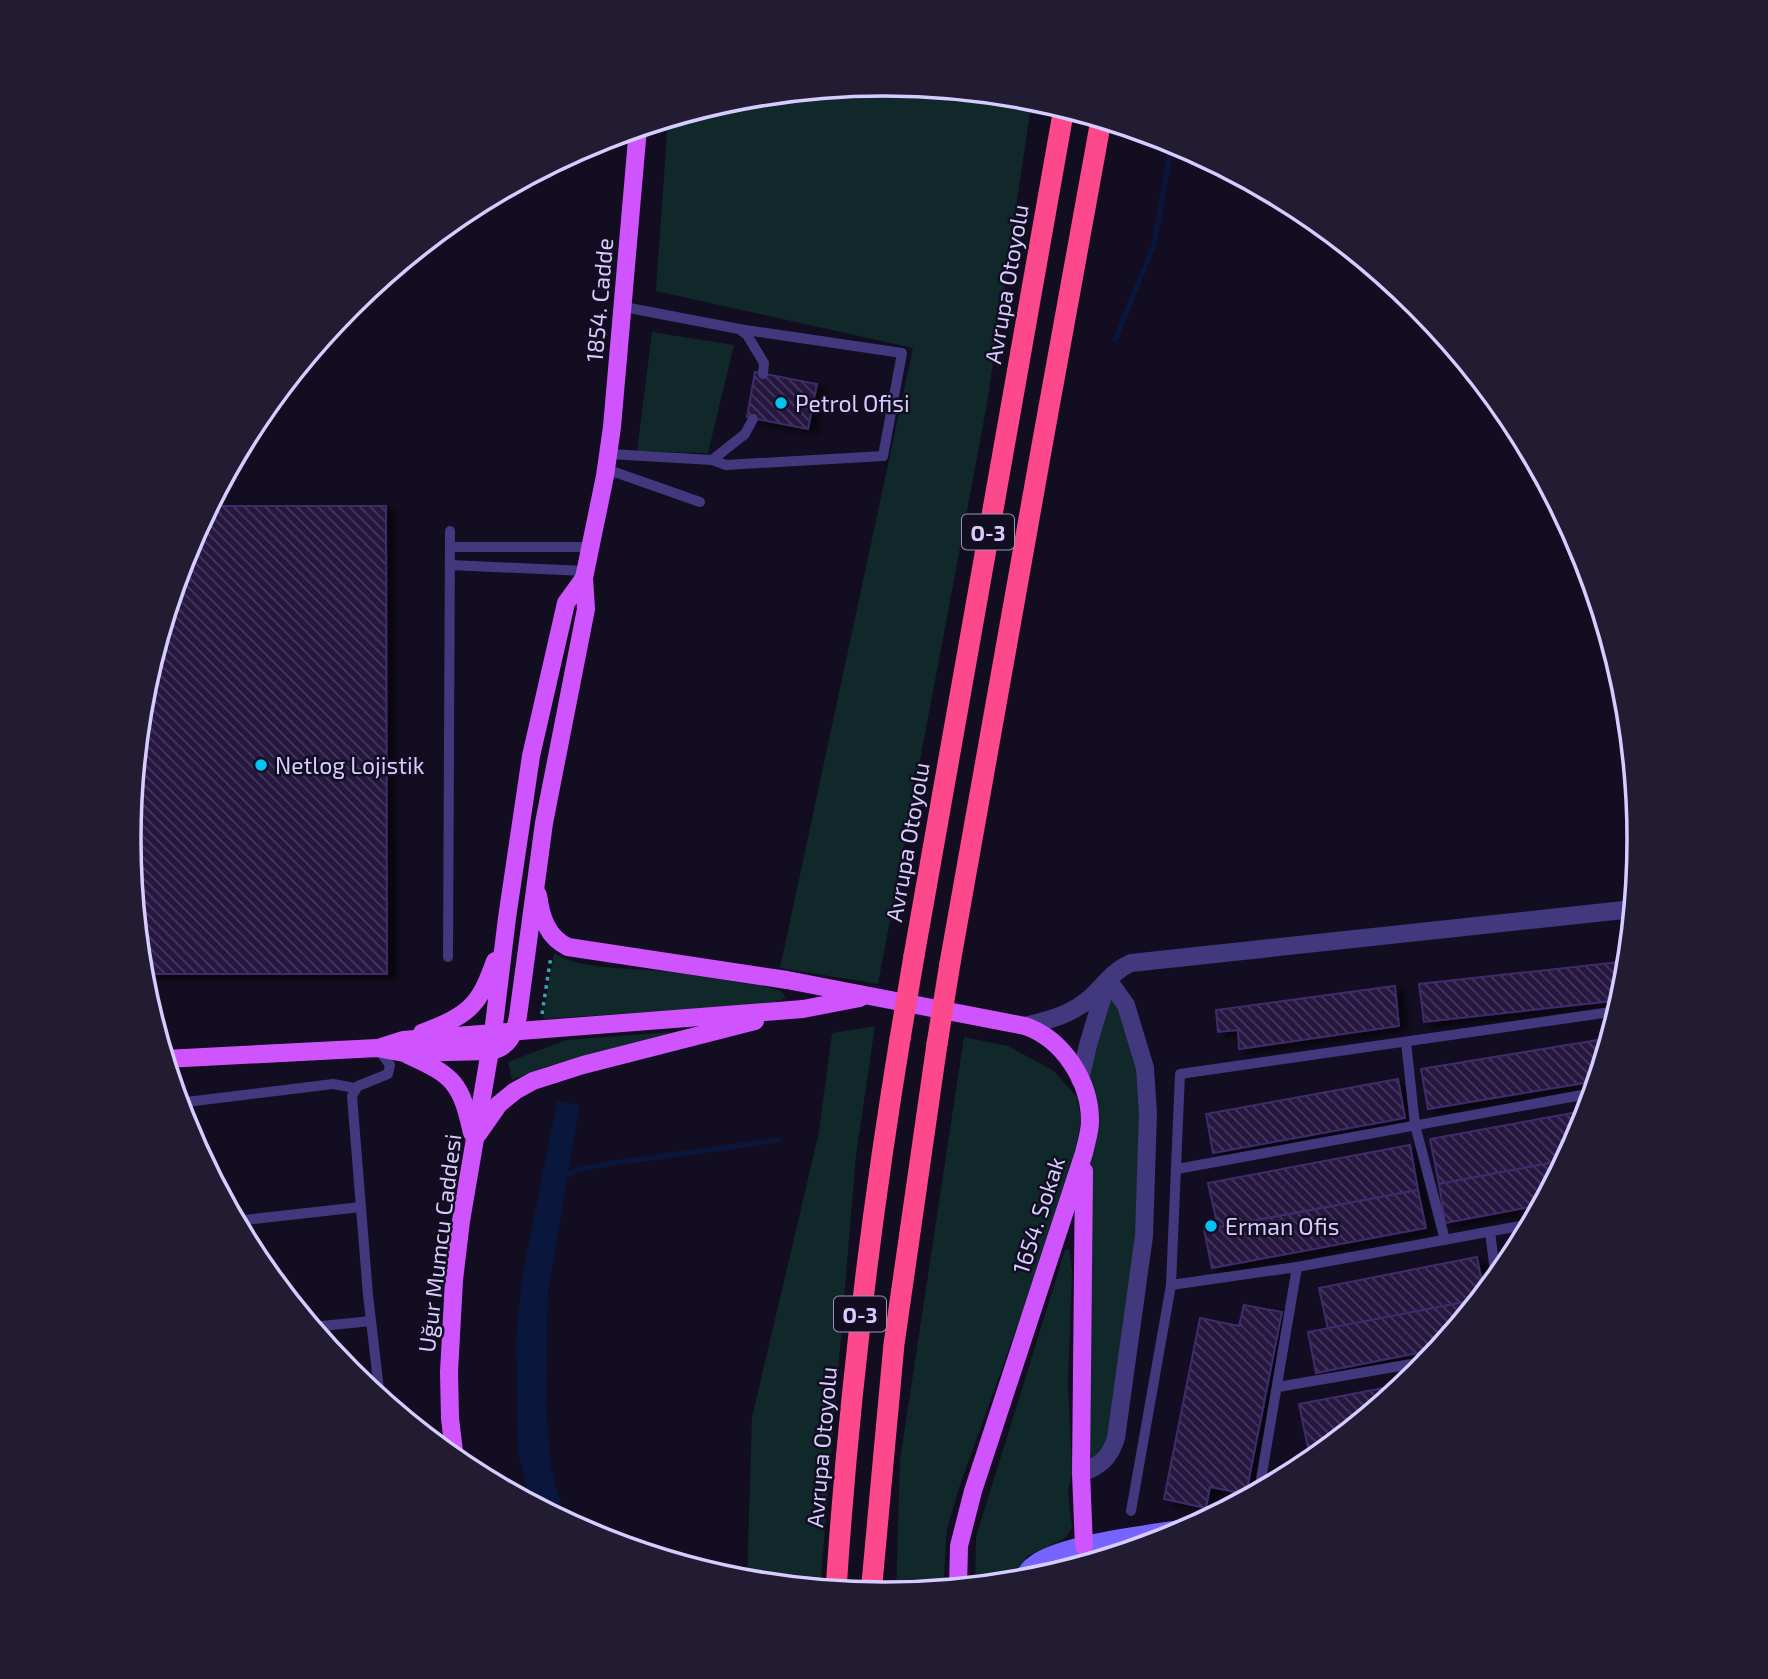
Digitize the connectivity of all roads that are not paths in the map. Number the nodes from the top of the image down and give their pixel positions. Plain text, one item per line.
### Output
1 (1062, 119) edge
2 (1099, 129) edge
3 (637, 139) edge
4 (624, 307) junction
5 (739, 329) junction
6 (763, 374) dead end
7 (753, 419) dead end
8 (712, 460) junction
9 (607, 466) junction
10 (700, 502) dead end
11 (450, 531) dead end
12 (450, 547) junction
13 (590, 547) junction
14 (450, 565) junction
15 (584, 574) junction
16 (537, 871) junction
17 (1624, 910) edge
18 (506, 931) junction
19 (448, 957) dead end
20 (1108, 980) junction
21 (876, 996) junction
22 (803, 1009) junction
23 (1607, 1013) edge
24 (1025, 1026) junction
25 (514, 1032) junction
26 (492, 1042) junction
27 (1406, 1042) junction
28 (403, 1046) junction
29 (377, 1048) junction
30 (174, 1059) edge
31 (1080, 1080) junction
32 (355, 1088) junction
33 (1582, 1095) edge
34 (189, 1102) edge
35 (1415, 1125) junction
36 (474, 1140) junction
37 (1084, 1153) junction
38 (1177, 1168) junction
39 (361, 1206) junction
40 (246, 1220) edge
41 (1518, 1227) edge
42 (1490, 1232) junction
43 (1445, 1240) junction
44 (1494, 1263) edge
45 (1297, 1266) junction
46 (1171, 1285) junction
47 (371, 1321) junction
48 (322, 1326) edge
49 (1411, 1364) edge
50 (378, 1384) edge
51 (1278, 1387) junction
52 (453, 1444) edge
53 (1081, 1473) junction
54 (1261, 1480) edge
55 (1131, 1511) dead end
56 (1141, 1536) edge
57 (1084, 1546) junction
58 (1031, 1568) edge
59 (958, 1578) edge
60 (837, 1581) edge
61 (872, 1583) edge

1 - 60 highway, Avrupa Otoyolu / O-3, bridge
2 - 61 highway, O-3, bridge
3 - 4 main road, 1854. Cadde
4 - 5 lane
4 - 9 main road, 1854. Cadde
5 - 6 lane
5 - 8 lane
7 - 8 lane
8 - 9 lane
9 - 10 lane
9 - 13 main road, 1854. Cadde
11 - 12 lane
12 - 13 lane
12 - 14 lane
13 - 15 main road, 1854. Cadde
14 - 15 lane
14 - 19 lane
15 - 16 main road
15 - 18 main road
16 - 21 main road, 1654. Sokak
16 - 25 main road
17 - 20 street
18 - 26 main road, Uğur Mumcu Caddesi
18 - 28 main road
20 - 24 street
20 - 31 street
20 - 53 street
21 - 22 main road, 1654. Sokak
21 - 24 main road, 1654. Sokak
22 - 25 main road, 1654. Sokak
22 - 36 main road
23 - 27 lane
24 - 31 main road, 1654. Sokak
25 - 26 main road, 1654. Sokak
26 - 28 main road, 1654. Sokak
26 - 36 main road, Uğur Mumcu Caddesi
27 - 35 lane
27 - 38 lane
28 - 29 main road
28 - 36 main road
29 - 30 main road
29 - 32 lane
31 - 37 main road, 1654. Sokak
32 - 34 lane
32 - 39 lane
33 - 35 lane
35 - 38 lane
35 - 43 lane
36 - 52 main road, Uğur Mumcu Caddesi
37 - 53 main road
37 - 59 main road, 1654. Sokak
38 - 46 lane
39 - 40 lane
39 - 47 lane
41 - 42 lane
42 - 43 lane
42 - 44 lane
43 - 45 lane
45 - 46 lane
45 - 51 lane
46 - 55 lane
47 - 48 lane
47 - 50 lane
49 - 51 lane
51 - 54 lane
53 - 57 main road
56 - 57 street
57 - 58 street

